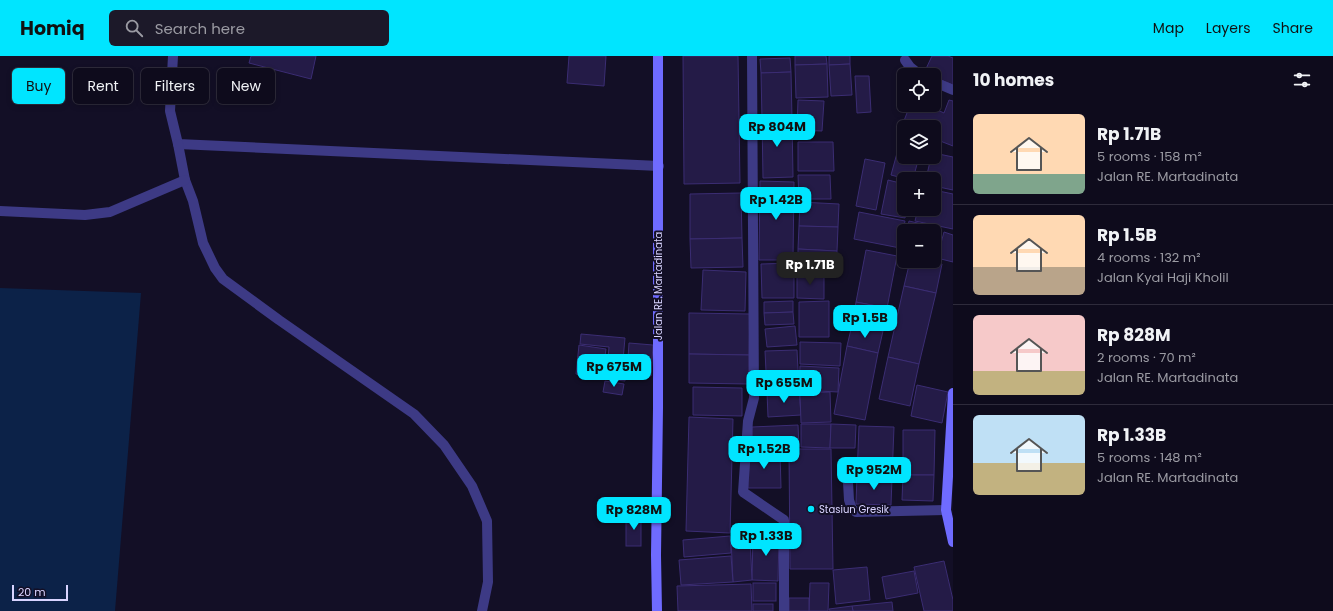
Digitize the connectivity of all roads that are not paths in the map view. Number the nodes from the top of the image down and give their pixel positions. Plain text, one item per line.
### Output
1 (173, 56) edge
2 (658, 56) edge
3 (752, 56) edge
4 (905, 60) dead end
5 (911, 68) edge
6 (941, 85) edge
7 (953, 90) edge
8 (178, 144) junction
9 (659, 166) junction
10 (186, 180) junction
11 (0, 211) edge
12 (953, 393) edge
13 (847, 465) dead end
14 (950, 481) edge
15 (946, 510) junction
16 (952, 536) edge
17 (482, 611) edge
18 (657, 611) edge
19 (784, 611) edge

1 - 8 street
2 - 9 main road, Jalan RE. Martadinata
3 - 19 street
4 - 5 street
6 - 7 street
8 - 9 street
8 - 10 street
9 - 18 main road, Jalan RE. Martadinata
10 - 11 street
10 - 17 street
12 - 14 main road
13 - 15 street
14 - 15 main road
15 - 16 main road

